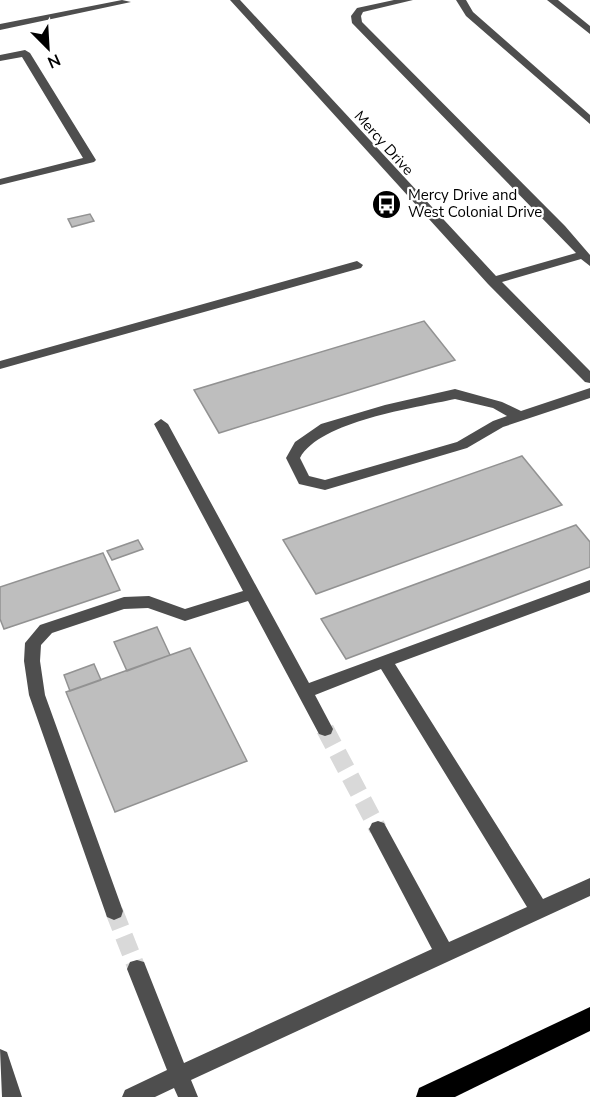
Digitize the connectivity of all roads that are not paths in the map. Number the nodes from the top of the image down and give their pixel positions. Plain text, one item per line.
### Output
1 (236, 0) edge
2 (408, 0) edge
3 (460, 0) edge
4 (552, 0) edge
5 (128, 1) edge
6 (0, 27) edge
7 (590, 31) edge
8 (0, 58) edge
9 (590, 121) edge
10 (0, 182) edge
11 (587, 259) edge
12 (357, 265) dead end
13 (492, 281) junction
14 (0, 365) edge
15 (590, 379) edge
16 (590, 393) edge
17 (521, 417) junction
18 (161, 424) dead end
19 (590, 586) edge
20 (252, 594) junction
21 (385, 661) junction
22 (304, 692) junction
23 (325, 729) tunnel mouth
24 (378, 829) tunnel mouth
25 (590, 887) edge
26 (539, 910) junction
27 (114, 911) tunnel mouth
28 (446, 954) junction
29 (137, 969) tunnel mouth
30 (590, 1019) edge
31 (0, 1059) edge
32 (179, 1076) junction
33 (12, 1097) edge
34 (132, 1097) edge
35 (188, 1097) edge
36 (428, 1097) edge

1 - 13 street, Mercy Drive
2 - 11 street
3 - 9 street
4 - 7 street
5 - 6 street
8 - 10 street
11 - 13 street
12 - 14 street
13 - 15 street, Mercy Drive
16 - 17 street
17 - 17 street
18 - 20 street
19 - 21 street
20 - 22 street
20 - 27 street
21 - 22 street
21 - 26 street
22 - 23 street
24 - 28 street
25 - 26 street
26 - 28 street
28 - 32 street
29 - 32 street
30 - 36 highway
31 - 33 street
32 - 34 street
32 - 35 street

